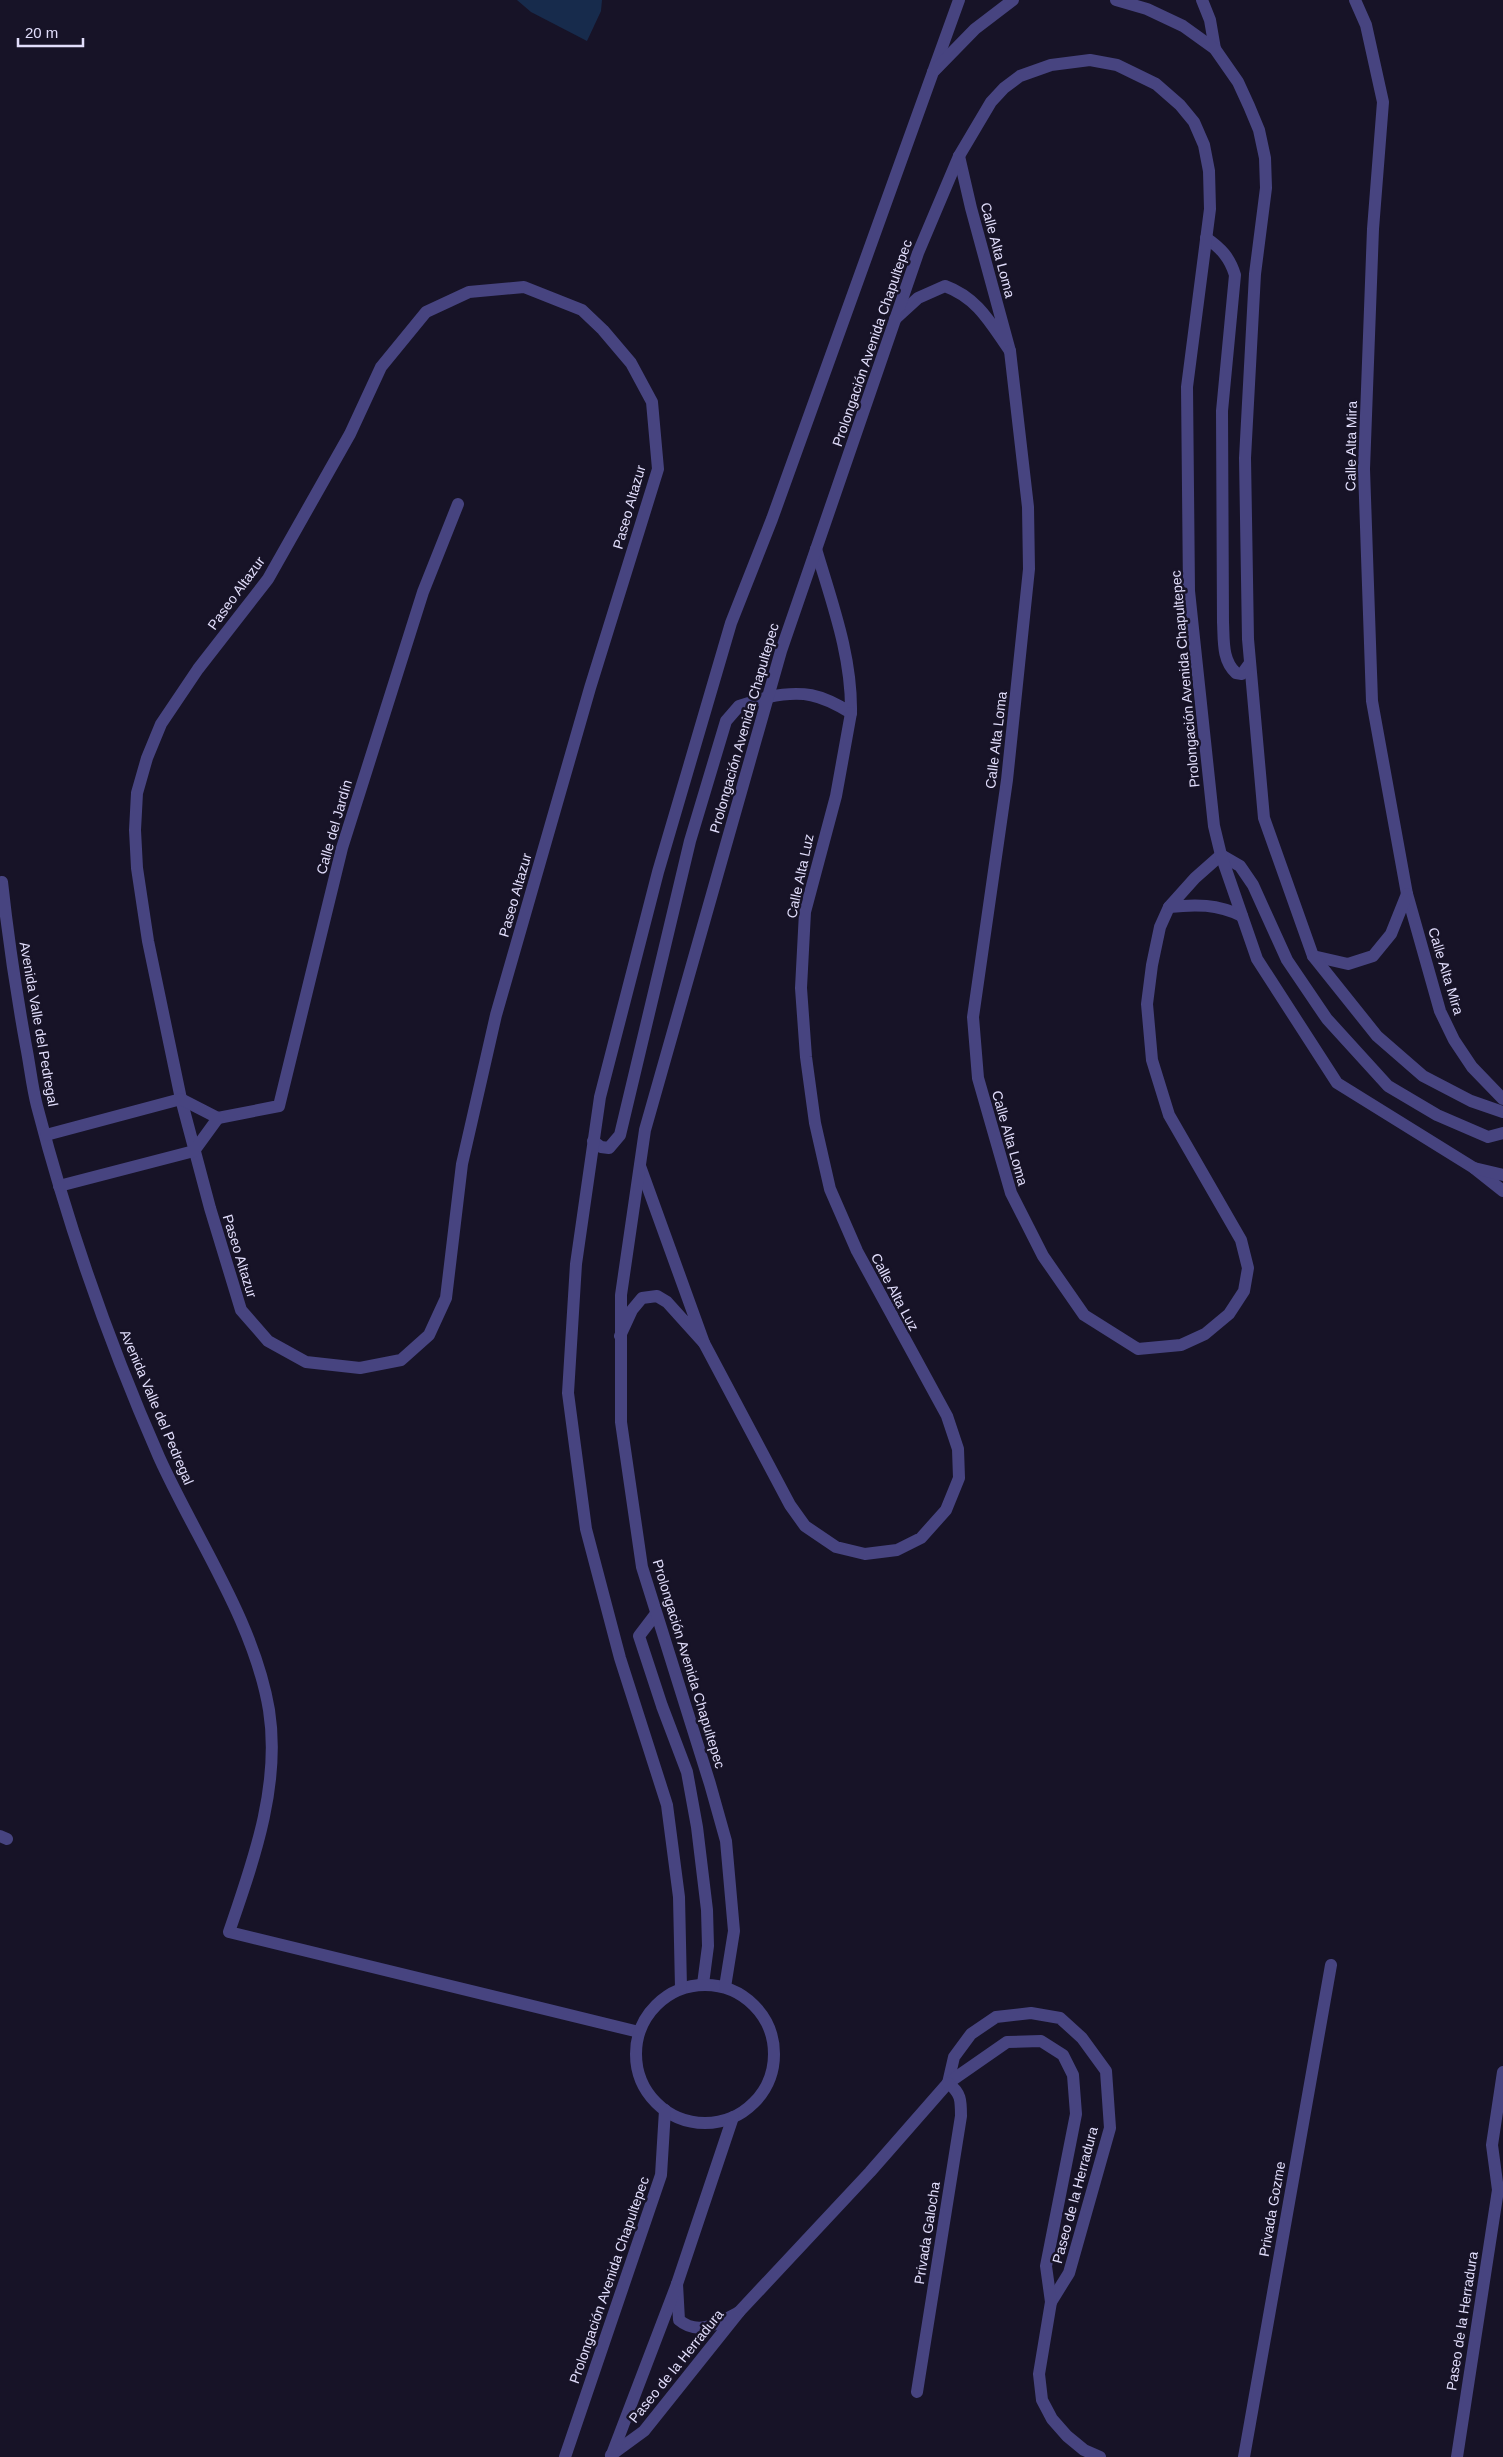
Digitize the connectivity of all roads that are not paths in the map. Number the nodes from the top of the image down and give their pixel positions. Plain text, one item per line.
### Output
1 (960, 0) edge
2 (1013, 0) edge
3 (1116, 0) edge
4 (1202, 0) edge
5 (1355, 0) edge
6 (1214, 49) junction
7 (933, 72) junction
8 (959, 156) junction
9 (1206, 238) junction
10 (895, 318) junction
11 (1010, 351) junction
12 (458, 504) dead end
13 (816, 549) junction
14 (1250, 663) junction
15 (768, 697) junction
16 (851, 713) junction
17 (1221, 855) junction
18 (2, 882) dead end
19 (1407, 894) junction
20 (1168, 907) junction
21 (1242, 916) junction
22 (1313, 956) junction
23 (181, 1099) junction
24 (1503, 1099) edge
25 (1503, 1112) edge
26 (218, 1118) junction
27 (1503, 1133) edge
28 (46, 1134) junction
29 (593, 1141) junction
30 (194, 1151) junction
31 (640, 1166) junction
32 (1474, 1168) junction
33 (1503, 1174) edge
34 (60, 1186) junction
35 (1503, 1192) edge
36 (619, 1339) junction
37 (704, 1343) junction
38 (656, 1615) junction
39 (1330, 1965) dead end
40 (703, 1984) junction
41 (725, 1987) junction
42 (681, 1988) junction
43 (639, 2032) junction
44 (1503, 2072) edge
45 (948, 2083) junction
46 (664, 2110) junction
47 (733, 2117) junction
48 (1500, 2186) edge
49 (677, 2284) junction
50 (1051, 2302) junction
51 (739, 2312) junction
52 (917, 2392) dead end
53 (612, 2456) edge
54 (564, 2457) edge
55 (1100, 2457) edge
56 (1244, 2457) edge
57 (1457, 2457) edge

1 - 7 street
2 - 7 street
3 - 6 street
4 - 6 street
5 - 19 street, Calle Alta Mira
6 - 14 street
7 - 29 street
8 - 9 street, Prolongación Avenida Chapultepec
8 - 10 street, Prolongación Avenida Chapultepec
8 - 11 street, Calle Alta Loma
9 - 14 street
9 - 17 street, Prolongación Avenida Chapultepec
10 - 11 street, Calle Alta Loma
10 - 13 street, Prolongación Avenida Chapultepec
11 - 20 street, Calle Alta Loma
12 - 26 street, Calle del Jardín
13 - 15 street, Prolongación Avenida Chapultepec
13 - 16 street, Calle Alta Luz
14 - 22 street
15 - 16 street
15 - 29 street
15 - 31 street, Prolongación Avenida Chapultepec
16 - 37 street, Calle Alta Luz
17 - 20 street, Calle Alta Loma
17 - 21 street, Prolongación Avenida Chapultepec
17 - 27 street
18 - 28 street, Avenida Valle del Pedregal
19 - 22 street
19 - 24 street, Calle Alta Mira
20 - 21 street
21 - 32 street, Prolongación Avenida Chapultepec
22 - 25 street
23 - 26 street
23 - 28 street
23 - 30 street, Paseo Altazur
23 - 30 street, Paseo Altazur
26 - 30 street
28 - 34 street, Avenida Valle del Pedregal
29 - 42 street
30 - 34 street
31 - 36 street, Prolongación Avenida Chapultepec
31 - 37 street, Calle Alta Luz
32 - 33 street, Prolongación Avenida Chapultepec
32 - 35 street
34 - 43 street, Avenida Valle del Pedregal
36 - 37 street, Calle Alta Luz
36 - 38 street, Prolongación Avenida Chapultepec
38 - 40 street
38 - 41 street, Prolongación Avenida Chapultepec
39 - 56 street, Privada Gozme
40 - 41 street
40 - 42 street
41 - 47 street
42 - 43 street
43 - 46 street
44 - 48 street, Paseo de la Herradura
45 - 50 street, Paseo de la Herradura
45 - 50 street, Paseo de la Herradura
45 - 51 street, Paseo de la Herradura
45 - 52 street, Privada Galocha
46 - 47 street
46 - 54 street, Prolongación Avenida Chapultepec
47 - 49 street
48 - 57 street, Paseo de la Herradura
49 - 51 street, Paseo de la Herradura
49 - 53 street
50 - 55 street, Paseo de la Herradura
51 - 53 street, Paseo de la Herradura

